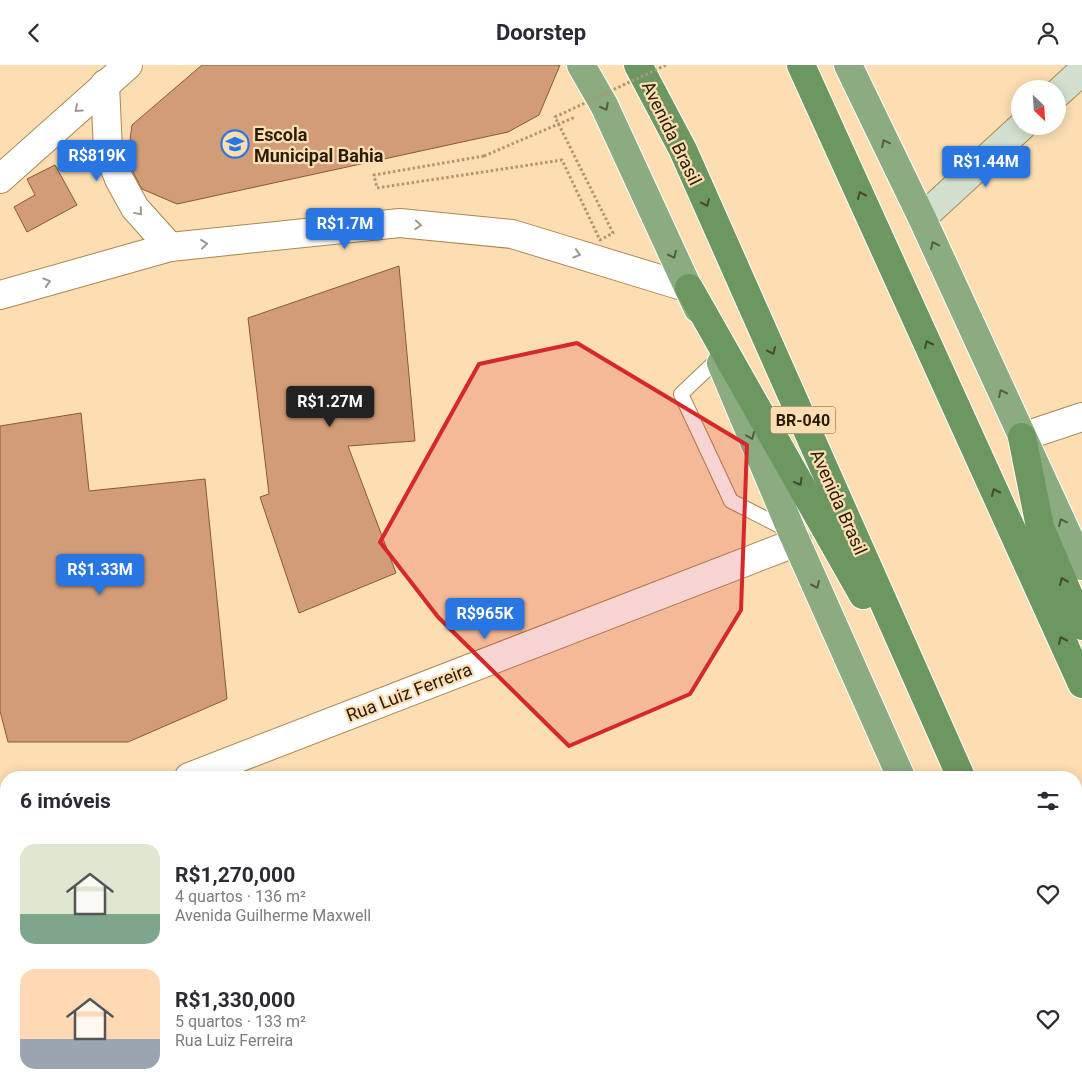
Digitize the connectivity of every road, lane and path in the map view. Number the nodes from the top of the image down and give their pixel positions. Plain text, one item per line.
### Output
1 (128, 65) edge
2 (581, 65) edge
3 (638, 65) edge
4 (666, 65) edge
5 (801, 65) edge
6 (848, 65) edge
7 (1082, 71) edge
8 (105, 84) junction
9 (1066, 86) edge
10 (604, 105) junction
11 (1012, 135) edge
12 (0, 179) edge
13 (922, 218) junction
14 (170, 247) junction
15 (689, 288) junction
16 (0, 295) edge
17 (719, 358) junction
18 (1082, 417) edge
19 (1022, 437) junction
20 (794, 537) junction
21 (1082, 566) edge
22 (1082, 626) edge
23 (1082, 684) edge
24 (942, 735) junction
25 (204, 771) edge
26 (898, 771) edge
27 (958, 771) edge

1 - 8 street
2 - 10 highway
3 -> 24 highway, Avenida Brasil / BR-040
4 - 10 path, bridge
23 -> 5 highway
13 -> 6 highway
7 - 9 main road
8 -> 12 street
8 -> 14 street
10 -> 15 highway
11 - 13 main road
19 -> 13 highway
14 -> 15 street
16 -> 14 street
15 - 17 highway
15 -> 24 highway
17 -> 20 highway
17 - 20 lane
18 - 19 street
21 -> 19 highway
22 -> 19 highway
20 - 25 street, Rua Luiz Ferreira
20 -> 26 highway
24 - 27 highway, Avenida Brasil / BR-040

